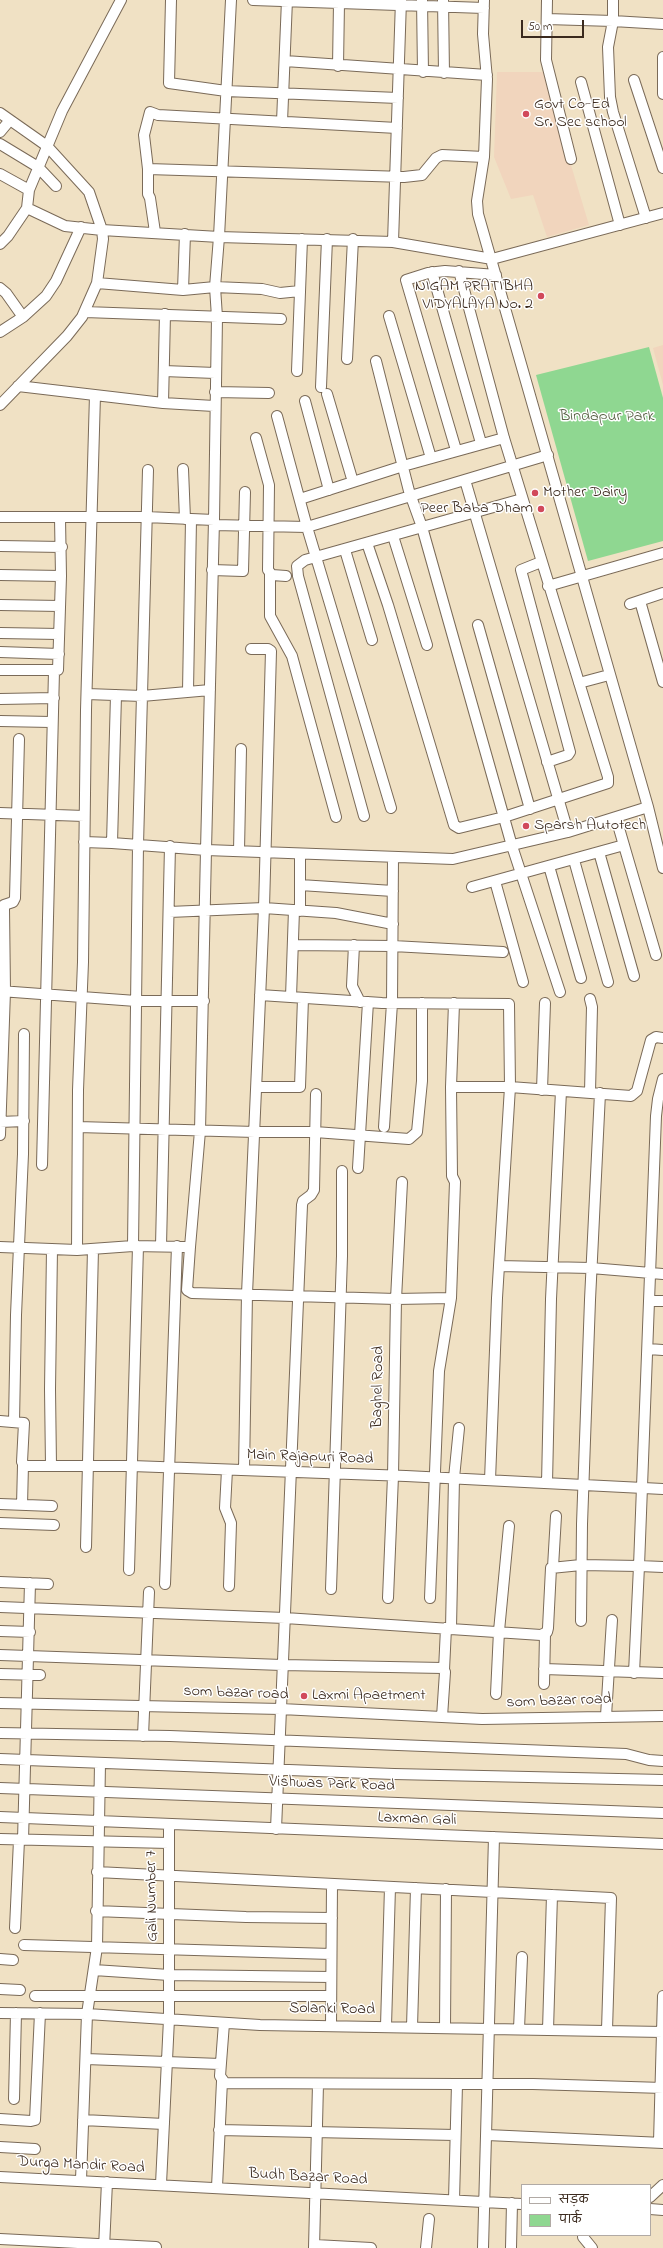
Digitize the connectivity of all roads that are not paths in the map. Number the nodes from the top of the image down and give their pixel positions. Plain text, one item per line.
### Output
1 (121, 0) edge
2 (171, 0) edge
3 (230, 0) edge
4 (253, 0) edge
5 (261, 0) edge
6 (547, 0) edge
7 (613, 0) edge
8 (287, 1) edge
9 (357, 2) edge
10 (400, 2) edge
11 (422, 2) edge
12 (339, 3) junction
13 (443, 3) edge
14 (484, 4) edge
15 (547, 19) junction
16 (613, 20) junction
17 (663, 24) edge
18 (663, 57) edge
19 (285, 61) junction
20 (338, 66) junction
21 (399, 70) junction
22 (423, 72) junction
23 (444, 73) junction
24 (487, 75) junction
25 (634, 80) dead end
26 (581, 82) dead end
27 (226, 91) junction
28 (284, 93) junction
29 (663, 94) edge
30 (398, 98) junction
31 (0, 113) edge
32 (224, 118) junction
33 (10, 120) junction
34 (282, 122) junction
35 (397, 128) junction
36 (0, 132) edge
37 (0, 144) edge
38 (47, 146) junction
39 (484, 157) junction
40 (571, 159) dead end
41 (38, 167) junction
42 (663, 168) edge
43 (148, 169) junction
44 (222, 173) junction
45 (0, 174) edge
46 (395, 176) junction
47 (56, 186) dead end
48 (28, 190) junction
49 (28, 208) junction
50 (663, 213) edge
51 (646, 218) junction
52 (620, 226) junction
53 (81, 228) junction
54 (102, 230) junction
55 (155, 232) junction
56 (185, 234) junction
57 (219, 237) junction
58 (302, 239) junction
59 (327, 239) junction
60 (353, 239) junction
61 (393, 242) junction
62 (0, 244) edge
63 (492, 259) junction
64 (459, 271) junction
65 (432, 272) junction
66 (496, 275) junction
67 (97, 284) junction
68 (215, 287) junction
69 (0, 288) edge
70 (183, 290) junction
71 (300, 291) junction
72 (85, 312) junction
73 (165, 314) junction
74 (389, 316) dead end
75 (24, 317) junction
76 (217, 317) junction
77 (281, 319) dead end
78 (0, 332) edge
79 (346, 359) dead end
80 (376, 361) dead end
81 (164, 370) junction
82 (297, 371) dead end
83 (215, 373) junction
84 (18, 386) junction
85 (215, 392) junction
86 (269, 393) dead end
87 (95, 395) junction
88 (305, 401) dead end
89 (164, 403) junction
90 (0, 405) edge
91 (214, 406) junction
92 (277, 416) dead end
93 (256, 438) dead end
94 (504, 438) junction
95 (481, 443) junction
96 (456, 450) junction
97 (548, 455) junction
98 (431, 458) junction
99 (403, 466) junction
100 (512, 466) junction
101 (183, 469) dead end
102 (148, 470) dead end
103 (465, 480) junction
104 (353, 482) junction
105 (329, 490) junction
106 (245, 492) dead end
107 (411, 497) junction
108 (300, 499) junction
109 (522, 499) junction
110 (475, 512) junction
111 (0, 517) edge
112 (146, 517) junction
113 (60, 518) junction
114 (91, 518) junction
115 (188, 520) junction
116 (214, 523) junction
117 (244, 526) junction
118 (270, 526) junction
119 (307, 527) junction
120 (422, 527) junction
121 (393, 536) junction
122 (367, 543) junction
123 (0, 546) edge
124 (62, 547) junction
125 (345, 550) junction
126 (663, 553) edge
127 (317, 558) junction
128 (541, 562) junction
129 (212, 570) junction
130 (270, 574) junction
131 (0, 575) edge
132 (61, 576) junction
133 (286, 576) dead end
134 (582, 576) junction
135 (548, 586) junction
136 (663, 593) edge
137 (0, 605) edge
138 (60, 606) junction
139 (478, 626) dead end
140 (0, 633) edge
141 (59, 634) junction
142 (372, 640) dead end
143 (427, 645) dead end
144 (251, 649) dead end
145 (0, 652) edge
146 (58, 654) junction
147 (0, 670) edge
148 (54, 671) junction
149 (610, 675) junction
150 (663, 682) edge
151 (578, 683) junction
152 (210, 690) junction
153 (188, 691) junction
154 (87, 694) junction
155 (116, 695) junction
156 (142, 696) junction
157 (54, 698) junction
158 (0, 699) edge
159 (0, 720) edge
160 (51, 722) junction
161 (19, 739) dead end
162 (241, 749) dead end
163 (547, 762) junction
164 (558, 800) junction
165 (648, 807) junction
166 (391, 808) dead end
167 (530, 809) junction
168 (0, 813) edge
169 (17, 813) junction
170 (50, 814) junction
171 (84, 816) junction
172 (364, 816) dead end
173 (336, 817) dead end
174 (504, 817) junction
175 (616, 818) junction
176 (568, 832) junction
177 (84, 842) junction
178 (112, 843) junction
179 (138, 845) junction
180 (624, 845) junction
181 (170, 846) junction
182 (512, 846) junction
183 (206, 850) junction
184 (239, 851) junction
185 (599, 852) junction
186 (266, 853) junction
187 (300, 854) junction
188 (393, 857) junction
189 (574, 860) junction
190 (663, 865) edge
191 (549, 866) junction
192 (521, 873) junction
193 (495, 881) junction
194 (300, 885) junction
195 (472, 887) dead end
196 (393, 892) junction
197 (264, 908) junction
198 (297, 910) junction
199 (168, 912) junction
200 (206, 912) junction
201 (393, 924) junction
202 (293, 945) junction
203 (354, 945) junction
204 (393, 946) junction
205 (503, 952) dead end
206 (656, 955) dead end
207 (634, 976) dead end
208 (581, 978) dead end
209 (523, 982) dead end
210 (608, 982) dead end
211 (2, 991) edge
212 (560, 992) dead end
213 (45, 995) junction
214 (260, 995) junction
215 (291, 997) junction
216 (81, 998) junction
217 (303, 998) junction
218 (590, 998) dead end
219 (136, 1001) junction
220 (167, 1001) junction
221 (204, 1002) junction
222 (364, 1002) junction
223 (392, 1003) junction
224 (422, 1003) junction
225 (454, 1003) junction
226 (545, 1003) dead end
227 (24, 1034) dead end
228 (663, 1038) edge
229 (663, 1080) edge
230 (257, 1086) junction
231 (451, 1087) junction
232 (510, 1087) junction
233 (542, 1090) junction
234 (561, 1092) junction
235 (595, 1093) junction
236 (316, 1094) dead end
237 (24, 1121) junction
238 (0, 1122) edge
239 (78, 1127) junction
240 (384, 1127) dead end
241 (133, 1129) junction
242 (165, 1130) junction
243 (200, 1131) junction
244 (255, 1132) junction
245 (315, 1132) junction
246 (0, 1135) edge
247 (360, 1136) junction
248 (659, 1140) edge
249 (42, 1165) dead end
250 (358, 1168) dead end
251 (342, 1171) dead end
252 (402, 1182) dead end
253 (135, 1246) junction
254 (161, 1246) junction
255 (177, 1246) junction
256 (0, 1247) edge
257 (18, 1247) junction
258 (190, 1247) junction
259 (52, 1249) junction
260 (93, 1249) junction
261 (77, 1250) junction
262 (499, 1266) junction
263 (553, 1267) junction
264 (591, 1268) junction
265 (651, 1274) junction
266 (663, 1274) edge
267 (248, 1294) junction
268 (299, 1296) junction
269 (340, 1297) junction
270 (451, 1298) junction
271 (396, 1299) junction
272 (650, 1301) junction
273 (663, 1301) edge
274 (648, 1349) junction
275 (663, 1350) edge
276 (0, 1421) edge
277 (14, 1422) junction
278 (459, 1428) dead end
279 (23, 1465) junction
280 (51, 1466) junction
281 (132, 1466) junction
282 (88, 1467) junction
283 (170, 1468) junction
284 (227, 1470) junction
285 (244, 1470) junction
286 (291, 1472) junction
287 (334, 1474) junction
288 (393, 1476) junction
289 (434, 1478) junction
290 (454, 1478) junction
291 (490, 1480) junction
292 (547, 1483) junction
293 (583, 1485) junction
294 (642, 1488) junction
295 (663, 1489) edge
296 (0, 1504) edge
297 (22, 1504) junction
298 (52, 1506) dead end
299 (556, 1516) dead end
300 (0, 1523) edge
301 (54, 1525) dead end
302 (509, 1526) dead end
303 (86, 1546) dead end
304 (581, 1565) junction
305 (639, 1566) junction
306 (553, 1567) junction
307 (663, 1567) edge
308 (129, 1570) dead end
309 (0, 1582) edge
310 (30, 1583) junction
311 (48, 1584) dead end
312 (165, 1584) dead end
313 (229, 1586) dead end
314 (331, 1589) dead end
315 (149, 1592) dead end
316 (388, 1598) dead end
317 (430, 1598) dead end
318 (0, 1607) edge
319 (30, 1608) junction
320 (148, 1613) junction
321 (285, 1618) junction
322 (612, 1620) dead end
323 (581, 1621) dead end
324 (448, 1628) junction
325 (0, 1631) edge
326 (499, 1631) junction
327 (30, 1632) junction
328 (545, 1634) junction
329 (0, 1655) edge
330 (28, 1656) junction
331 (146, 1660) junction
332 (282, 1665) junction
333 (544, 1669) junction
334 (444, 1670) junction
335 (609, 1672) junction
336 (634, 1673) junction
337 (0, 1674) edge
338 (663, 1674) edge
339 (28, 1675) junction
340 (40, 1675) dead end
341 (544, 1684) dead end
342 (496, 1694) dead end
343 (0, 1703) edge
344 (27, 1704) junction
345 (144, 1706) junction
346 (281, 1709) junction
347 (606, 1716) junction
348 (663, 1716) edge
349 (442, 1717) junction
350 (0, 1732) edge
351 (26, 1733) junction
352 (143, 1736) junction
353 (279, 1741) junction
354 (0, 1759) edge
355 (26, 1760) junction
356 (663, 1761) edge
357 (100, 1763) junction
358 (278, 1769) junction
359 (663, 1780) edge
360 (0, 1788) edge
361 (25, 1789) junction
362 (98, 1792) junction
363 (277, 1798) junction
364 (663, 1813) edge
365 (0, 1817) edge
366 (24, 1817) junction
367 (97, 1820) junction
368 (170, 1824) junction
369 (276, 1829) junction
370 (494, 1838) junction
371 (0, 1839) edge
372 (21, 1840) junction
373 (97, 1840) junction
374 (169, 1843) junction
375 (663, 1844) edge
376 (97, 1872) junction
377 (169, 1876) junction
378 (332, 1884) junction
379 (390, 1887) junction
380 (416, 1888) junction
381 (446, 1889) junction
382 (493, 1892) junction
383 (552, 1895) junction
384 (96, 1911) junction
385 (170, 1914) junction
386 (332, 1918) junction
387 (15, 1928) dead end
388 (24, 1945) dead end
389 (97, 1947) junction
390 (169, 1950) junction
391 (331, 1954) junction
392 (522, 1957) dead end
393 (0, 1959) edge
394 (13, 1960) dead end
395 (94, 1970) junction
396 (169, 1975) junction
397 (331, 1977) junction
398 (0, 1989) edge
399 (20, 1990) dead end
400 (90, 1994) junction
401 (35, 1996) dead end
402 (330, 1996) junction
403 (663, 1996) edge
404 (169, 1998) junction
405 (0, 2013) edge
406 (16, 2013) junction
407 (40, 2013) junction
408 (87, 2014) junction
409 (169, 2019) junction
410 (224, 2023) junction
411 (330, 2025) junction
412 (386, 2026) junction
413 (412, 2027) junction
414 (445, 2028) junction
415 (488, 2029) junction
416 (519, 2029) junction
417 (548, 2030) junction
418 (607, 2030) junction
419 (662, 2032) edge
420 (86, 2059) junction
421 (167, 2062) junction
422 (220, 2064) junction
423 (222, 2081) junction
424 (318, 2084) junction
425 (457, 2084) junction
426 (487, 2084) junction
427 (662, 2088) edge
428 (14, 2099) dead end
429 (0, 2119) edge
430 (83, 2120) junction
431 (164, 2124) junction
432 (219, 2130) junction
433 (317, 2131) junction
434 (455, 2135) junction
435 (487, 2135) junction
436 (661, 2142) edge
437 (0, 2147) edge
438 (35, 2149) dead end
439 (0, 2177) edge
440 (81, 2180) junction
441 (107, 2182) junction
442 (160, 2184) junction
443 (663, 2185) edge
444 (217, 2187) junction
445 (316, 2194) junction
446 (651, 2196) edge
447 (454, 2200) junction
448 (485, 2202) junction
449 (517, 2204) edge
450 (651, 2209) edge
451 (663, 2210) edge
452 (429, 2219) dead end
453 (583, 2236) edge
454 (0, 2239) edge
455 (104, 2246) edge
456 (315, 2246) edge
457 (156, 2247) edge
458 (371, 2248) edge
459 (426, 2248) edge
460 (483, 2248) edge
461 (511, 2248) edge
462 (583, 2248) edge
463 (592, 2248) edge

1 - 38 street
2 - 27 street
3 - 27 street
4 - 5 street
5 - 8 street
6 - 15 street
7 - 16 street
8 - 12 street
8 - 19 street
9 - 10 street
9 - 12 street
10 - 11 street
10 - 21 street
11 - 13 street
11 - 22 street
12 - 20 street
13 - 14 street
13 - 23 street
14 - 24 street
15 - 16 street
15 - 40 street
16 - 17 street
16 - 51 street
18 - 29 street
19 - 20 street
19 - 28 street
20 - 21 street
21 - 22 street
21 - 30 street
22 - 23 street
23 - 24 street
24 - 39 street
25 - 42 street
26 - 52 street
27 - 28 street
27 - 32 street
28 - 30 street
28 - 34 street
30 - 35 street
31 - 33 street
32 - 34 street
32 - 43 street
32 - 44 street
33 - 36 street
33 - 38 street
34 - 35 street
35 - 46 street
37 - 41 street
38 - 41 street
38 - 54 street
39 - 46 street
39 - 63 street
41 - 47 street
41 - 48 street
43 - 44 street
43 - 55 street
44 - 46 street
44 - 57 street
45 - 48 street
46 - 61 street
48 - 49 street
49 - 53 street
49 - 62 street
50 - 51 street
51 - 52 street
52 - 63 street
53 - 54 street
53 - 75 street
54 - 55 street
54 - 67 street
55 - 56 street
56 - 57 street
56 - 70 street
57 - 58 street
57 - 68 street
58 - 59 street
58 - 71 street
59 - 60 street
59 - 104 street
60 - 61 street
60 - 79 street
61 - 63 street
63 - 66 street
64 - 65 street
64 - 66 street
64 - 94 street
65 - 95 street
65 - 96 street
66 - 97 street
67 - 70 street
67 - 72 street
68 - 70 street
68 - 71 street
68 - 76 street
69 - 75 street
71 - 82 street
72 - 73 street
72 - 84 street
73 - 76 street
73 - 81 street
74 - 98 street
75 - 78 street
76 - 77 street
76 - 83 street
80 - 99 street
81 - 83 street
81 - 89 street
83 - 85 street
84 - 87 street
84 - 90 street
85 - 86 street
85 - 91 street
87 - 89 street
87 - 114 street
88 - 105 street
89 - 91 street
91 - 116 street
92 - 108 street
93 - 118 street
94 - 95 street
94 - 100 street
95 - 96 street
96 - 98 street
97 - 100 street
97 - 134 street
98 - 99 street
99 - 104 street
99 - 107 street
100 - 103 street
100 - 109 street
101 - 115 street
102 - 112 street
103 - 107 street
103 - 110 street
104 - 105 street
105 - 108 street
106 - 117 street
107 - 119 street
107 - 120 street
108 - 119 street
109 - 110 street
109 - 128 street
110 - 120 street
110 - 163 street
111 - 113 street
112 - 114 street
112 - 115 street
112 - 156 street
113 - 114 street
113 - 124 street
114 - 154 street
115 - 116 street
115 - 153 street
116 - 117 street
116 - 129 street
117 - 118 street
117 - 129 street
118 - 119 street
118 - 130 street
119 - 127 street
120 - 121 street
120 - 174 street
121 - 122 street
121 - 143 street
122 - 125 street
122 - 174 street
123 - 124 street
124 - 132 street
125 - 127 street
125 - 142 street
126 - 134 street
127 - 166 street
127 - 172 street
128 - 135 street
128 - 163 street
129 - 152 street
130 - 133 street
130 - 173 street
131 - 132 street
132 - 138 street
134 - 135 street
134 - 149 street
135 - 151 street
136 - 150 street
137 - 138 street
138 - 141 street
139 - 167 street
140 - 141 street
141 - 146 street
144 - 186 street
145 - 146 street
146 - 148 street
147 - 148 street
148 - 157 street
149 - 151 street
149 - 165 street
151 - 164 street
152 - 153 street
152 - 183 street
153 - 156 street
154 - 155 street
154 - 171 street
155 - 156 street
155 - 178 street
156 - 179 street
157 - 158 street
157 - 160 street
159 - 160 street
160 - 170 street
161 - 169 street
162 - 184 street
163 - 164 street
164 - 167 street
164 - 176 street
165 - 175 street
165 - 190 street
167 - 174 street
168 - 169 street
169 - 170 street
169 - 211 street
170 - 171 street
170 - 213 street
171 - 177 street
174 - 182 street
175 - 176 street
175 - 180 street
176 - 182 street
177 - 178 street
177 - 216 street
178 - 179 street
179 - 181 street
179 - 219 street
180 - 185 street
180 - 206 street
181 - 183 street
181 - 199 street
182 - 188 street
182 - 192 street
183 - 184 street
183 - 200 street
184 - 186 street
185 - 189 street
185 - 207 street
186 - 187 street
186 - 197 street
187 - 188 street
187 - 194 street
188 - 196 street
189 - 191 street
189 - 210 street
191 - 192 street
191 - 208 street
192 - 193 street
192 - 212 street
193 - 195 street
193 - 209 street
194 - 196 street
194 - 198 street
196 - 201 street
197 - 198 street
197 - 200 street
197 - 214 street
198 - 201 street
198 - 202 street
199 - 200 street
199 - 220 street
200 - 221 street
201 - 204 street
202 - 203 street
202 - 215 street
203 - 204 street
203 - 222 street
204 - 205 street
204 - 223 street
211 - 213 street
211 - 238 street
213 - 216 street
213 - 249 street
214 - 215 street
214 - 230 street
215 - 217 street
216 - 219 street
216 - 239 street
217 - 222 street
217 - 230 street
218 - 235 street
219 - 220 street
219 - 241 street
220 - 221 street
220 - 242 street
221 - 243 street
222 - 223 street
222 - 247 street
223 - 224 street
223 - 240 street
224 - 225 street
224 - 247 street
225 - 231 street
225 - 232 street
226 - 233 street
227 - 237 street
228 - 235 street
229 - 248 street
230 - 244 street
231 - 232 street
231 - 270 street
232 - 233 street
232 - 262 street
233 - 234 street
234 - 235 street
234 - 263 street
235 - 264 street
236 - 245 street
237 - 238 street
237 - 257 street
238 - 246 street
239 - 241 street
239 - 261 street
241 - 242 street
241 - 253 street
242 - 243 street
242 - 254 street
243 - 244 street
243 - 258 street
244 - 245 street
244 - 267 street
245 - 247 street
245 - 268 street
247 - 250 street
248 - 265 street
251 - 269 street
252 - 271 street, Baghel Road
253 - 254 street
253 - 260 street
253 - 281 street
254 - 255 street
255 - 258 street
255 - 283 street
256 - 257 street
257 - 259 street
257 - 277 street
258 - 267 street
259 - 261 street
259 - 280 street
260 - 261 street
260 - 282 street
262 - 263 street
262 - 291 street
263 - 264 street
263 - 292 street
264 - 265 street
264 - 293 street
265 - 266 street
265 - 272 street
267 - 268 street
267 - 285 street
268 - 269 street
268 - 286 street
269 - 271 street
269 - 287 street
270 - 271 street
270 - 289 street
271 - 288 street, Baghel Road
272 - 273 street
272 - 274 street
274 - 275 street
274 - 294 street
276 - 277 street
277 - 279 street
278 - 290 street
279 - 280 street, Main Rajapuri Road
279 - 297 street
280 - 282 street, Main Rajapuri Road
281 - 282 street, Main Rajapuri Road
281 - 283 street, Main Rajapuri Road
281 - 308 street
282 - 303 street
283 - 284 street, Main Rajapuri Road
283 - 312 street
284 - 285 street, Main Rajapuri Road
284 - 313 street
285 - 286 street, Main Rajapuri Road
286 - 287 street, Main Rajapuri Road
286 - 321 street
287 - 288 street, Main Rajapuri Road
287 - 314 street
288 - 289 street, Main Rajapuri Road
288 - 316 street, Baghel Road
289 - 290 street, Main Rajapuri Road
289 - 317 street
290 - 291 street, Main Rajapuri Road
290 - 324 street
291 - 292 street, Main Rajapuri Road
292 - 293 street, Main Rajapuri Road
293 - 294 street, Main Rajapuri Road
293 - 304 street
294 - 295 street, Main Rajapuri Road
294 - 305 street
296 - 297 street
297 - 298 street
299 - 306 street
300 - 301 street
302 - 326 street
304 - 305 street
304 - 306 street
304 - 323 street
305 - 307 street
305 - 336 street
306 - 328 street
309 - 310 street
310 - 311 street
310 - 319 street
315 - 320 street
318 - 319 street
319 - 320 street
319 - 327 street
320 - 321 street
320 - 331 street
321 - 324 street
321 - 332 street
322 - 335 street
324 - 326 street
324 - 334 street
325 - 327 street
326 - 328 street
326 - 342 street
327 - 330 street
328 - 333 street
329 - 330 street
330 - 331 street
330 - 339 street
331 - 332 street
331 - 345 street
332 - 334 street
332 - 346 street
333 - 335 street
333 - 341 street
334 - 349 street
335 - 336 street
335 - 347 street
336 - 338 street
337 - 339 street
339 - 340 street
339 - 344 street
343 - 344 street, som bazar road
344 - 345 street, som bazar road
344 - 351 street
345 - 346 street, som bazar road
345 - 352 street
346 - 349 street, som bazar road
346 - 353 street
347 - 348 street, som bazar road
347 - 349 street, som bazar road
350 - 351 street
351 - 352 street
351 - 355 street
352 - 353 street
353 - 356 street
353 - 358 street
354 - 355 street
355 - 357 street
355 - 361 street
357 - 358 street
357 - 362 street
358 - 359 street
358 - 363 street
360 - 361 street, Vishwas Park Road
361 - 362 street, Vishwas Park Road
361 - 366 street
362 - 363 street, Vishwas Park Road
362 - 367 street
363 - 364 street, Vishwas Park Road
363 - 369 street
365 - 366 street, Laxman Gali
366 - 367 street, Laxman Gali
366 - 372 street
367 - 368 street, Laxman Gali
367 - 373 street
368 - 369 street, Laxman Gali
368 - 374 street
369 - 370 street, Laxman Gali
370 - 375 street, Laxman Gali
370 - 382 street
371 - 372 street, Gali Number 7
372 - 373 street, Gali Number 7
372 - 387 street
373 - 374 street, Gali Number 7
373 - 376 street
374 - 377 street, Gali Number 7
376 - 377 street
376 - 384 street
377 - 378 street
377 - 385 street, Gali Number 7
378 - 379 street
378 - 386 street
379 - 380 street
379 - 412 street
380 - 381 street
380 - 413 street
381 - 382 street
381 - 414 street
382 - 383 street
382 - 415 street
383 - 417 street
383 - 418 street
384 - 385 street
384 - 389 street
385 - 386 street
385 - 390 street, Gali Number 7
386 - 391 street
388 - 389 street
389 - 390 street
389 - 395 street
390 - 391 street
390 - 396 street, Gali Number 7
391 - 397 street
392 - 416 street
393 - 394 street
395 - 396 street
395 - 400 street
396 - 397 street
396 - 404 street, Gali Number 7
397 - 402 street
398 - 399 street
400 - 401 street
400 - 404 street
400 - 408 street
402 - 404 street
402 - 411 street
403 - 419 street
404 - 409 street, Gali Number 7
405 - 406 street, Solanki Road
406 - 407 street, Solanki Road
406 - 428 street
407 - 408 street, Solanki Road
407 - 429 street
408 - 409 street, Solanki Road
408 - 420 street
409 - 410 street, Solanki Road
409 - 421 street, Gali Number 7
410 - 411 street, Solanki Road
410 - 422 street
411 - 412 street, Solanki Road
412 - 413 street, Solanki Road
413 - 414 street, Solanki Road
414 - 415 street, Solanki Road
415 - 416 street, Solanki Road
415 - 426 street
416 - 417 street, Solanki Road
417 - 418 street, Solanki Road
418 - 419 street, Solanki Road
419 - 427 street
420 - 421 street
420 - 430 street
421 - 422 street
421 - 431 street, Gali Number 7
422 - 423 street
423 - 424 street
423 - 432 street
424 - 425 street
424 - 433 street
425 - 426 street
425 - 434 street
426 - 427 street
426 - 435 street
427 - 436 street
430 - 431 street
430 - 440 street
431 - 442 street, Gali Number 7
432 - 433 street
432 - 444 street
433 - 434 street
433 - 445 street
434 - 447 street
435 - 436 street
435 - 448 street
437 - 438 street
439 - 440 street, Durga Mandir Road
440 - 441 street, Durga Mandir Road
441 - 442 street, Durga Mandir Road
441 - 455 street
442 - 444 street, Budh Bazar Road
443 - 446 street
444 - 445 street, Budh Bazar Road
445 - 447 street, Budh Bazar Road
445 - 456 street
447 - 448 street, Budh Bazar Road
448 - 449 street, Budh Bazar Road
448 - 460 street
449 - 461 street
450 - 451 street
452 - 459 street
453 - 462 street
453 - 463 street
454 - 455 street
455 - 457 street
456 - 458 street

